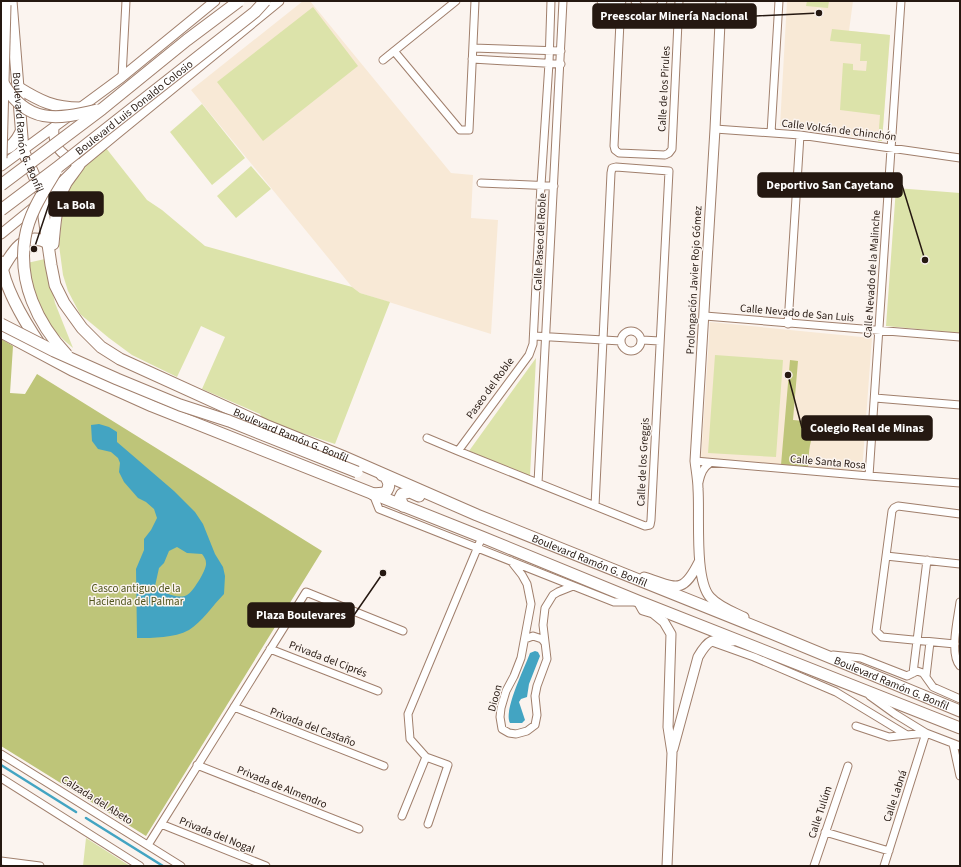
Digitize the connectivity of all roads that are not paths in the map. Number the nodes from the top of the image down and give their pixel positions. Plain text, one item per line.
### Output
1 (126, 1) edge
2 (215, 1) edge
3 (239, 1) edge
4 (265, 1) edge
5 (280, 1) edge
6 (456, 1) edge
7 (475, 1) edge
8 (551, 1) edge
9 (563, 1) edge
10 (601, 1) edge
11 (622, 1) edge
12 (635, 1) edge
13 (663, 1) edge
14 (679, 1) edge
15 (721, 1) edge
16 (779, 1) edge
17 (901, 1) edge
18 (7, 2) edge
19 (473, 48) junction
20 (515, 50) junction
21 (549, 50) junction
22 (394, 51) junction
23 (561, 51) junction
24 (472, 59) junction
25 (383, 60) dead end
26 (515, 61) junction
27 (549, 64) junction
28 (561, 64) junction
29 (122, 77) junction
30 (1, 79) edge
31 (19, 88) junction
32 (80, 108) junction
33 (102, 108) junction
34 (54, 128) junction
35 (715, 129) junction
36 (21, 132) junction
37 (772, 133) junction
38 (800, 135) junction
39 (892, 148) junction
40 (1, 149) edge
41 (23, 150) junction
42 (1, 158) edge
43 (960, 158) edge
44 (79, 165) junction
45 (1, 166) edge
46 (58, 167) junction
47 (481, 183) dead end
48 (1, 185) edge
49 (540, 185) junction
50 (554, 186) junction
51 (44, 199) junction
52 (1, 210) edge
53 (1, 234) edge
54 (48, 243) junction
55 (2, 266) edge
56 (55, 285) junction
57 (705, 316) junction
58 (1, 324) edge
59 (788, 324) junction
60 (879, 331) junction
61 (1, 332) edge
62 (534, 336) junction
63 (546, 337) junction
64 (960, 337) edge
65 (604, 340) junction
66 (642, 340) junction
67 (621, 341) junction
68 (660, 341) junction
69 (50, 358) junction
70 (875, 398) junction
71 (960, 405) edge
72 (191, 421) junction
73 (427, 438) dead end
74 (458, 451) junction
75 (695, 461) junction
76 (710, 462) junction
77 (385, 476) junction
78 (869, 476) junction
79 (538, 483) junction
80 (960, 483) edge
81 (698, 486) junction
82 (373, 494) junction
83 (403, 506) junction
84 (595, 506) junction
85 (960, 514) edge
86 (476, 515) junction
87 (480, 542) junction
88 (886, 556) junction
89 (700, 560) junction
90 (927, 560) junction
91 (511, 561) junction
92 (599, 564) junction
93 (960, 564) edge
94 (573, 586) junction
95 (638, 601) junction
96 (960, 602) edge
97 (531, 604) junction
98 (545, 608) junction
99 (403, 631) dead end
100 (771, 633) junction
101 (525, 639) junction
102 (917, 640) junction
103 (711, 641) junction
104 (740, 642) junction
105 (930, 642) junction
106 (545, 643) junction
107 (955, 644) junction
108 (270, 648) junction
109 (824, 655) junction
110 (914, 664) junction
111 (960, 666) edge
112 (927, 668) junction
113 (912, 674) junction
114 (926, 676) junction
115 (860, 689) junction
116 (378, 691) dead end
117 (960, 699) edge
118 (234, 707) junction
119 (960, 711) edge
120 (856, 726) dead end
121 (960, 728) edge
122 (926, 733) junction
123 (907, 735) junction
124 (956, 745) edge
125 (672, 752) junction
126 (1, 754) edge
127 (426, 757) junction
128 (197, 765) junction
129 (384, 766) dead end
130 (848, 766) dead end
131 (960, 776) edge
132 (1, 778) edge
133 (402, 816) dead end
134 (160, 824) junction
135 (428, 824) dead end
136 (359, 829) dead end
137 (826, 832) junction
138 (148, 845) junction
139 (889, 852) junction
140 (1, 861) edge
141 (40, 866) edge
142 (140, 866) edge
143 (181, 866) edge
144 (266, 866) edge
145 (667, 866) edge
146 (814, 866) edge
147 (884, 866) edge

1 - 29 street
2 - 29 street
3 - 33 main road, Boulevard Luis Donaldo Colosio, bridge
4 - 46 main road, Boulevard Luis Donaldo Colosio, bridge
5 - 44 street
6 - 22 street
7 - 19 street
8 - 21 street, Calle Paseo del Roble
9 - 23 street, Calle Paseo del Roble
10 - 11 street
11 - 14 street, Calle de los Pirules
12 - 13 street
15 - 35 street, Prolongación Javier Rojo Gómez
16 - 37 street
17 - 39 street, Calle Nevado de la Malinche
18 - 31 main road, Boulevard Ramón G. Bonfil
18 - 42 main road, bridge
19 - 20 street
19 - 24 street
20 - 21 street
20 - 26 street
21 - 23 street
21 - 27 street, Calle Paseo del Roble
22 - 24 street
22 - 25 street
23 - 28 street, Calle Paseo del Roble
24 - 26 street
26 - 27 street
27 - 28 street
27 - 49 street, Calle Paseo del Roble
28 - 50 street, Calle Paseo del Roble
29 - 32 street
30 - 33 main road, bridge
31 - 32 main road
31 - 36 main road, Boulevard Ramón G. Bonfil
32 - 34 street
33 - 48 main road, Boulevard Luis Donaldo Colosio, bridge
34 - 41 street
34 - 44 street
35 - 37 street, Calle Volcán de Chinchón
35 - 57 street, Prolongación Javier Rojo Gómez
36 - 40 main road
36 - 41 main road, Boulevard Ramón G. Bonfil
37 - 38 street, Calle Volcán de Chinchón
38 - 39 street, Calle Volcán de Chinchón
38 - 59 street
39 - 43 street, Calle Volcán de Chinchón
39 - 60 street, Calle Nevado de la Malinche
41 - 45 street
41 - 51 main road, Boulevard Ramón G. Bonfil
44 - 51 street
44 - 56 main road
46 - 52 main road, Boulevard Luis Donaldo Colosio, bridge
46 - 72 main road, bridge
47 - 49 street
49 - 50 street
49 - 62 street, Calle Paseo del Roble
50 - 63 street, Calle Paseo del Roble
51 - 53 street
51 - 54 main road, Boulevard Ramón G. Bonfil
54 - 55 main road
54 - 56 main road, Boulevard Ramón G. Bonfil
55 - 69 main road, Boulevard Ramón G. Bonfil
56 - 77 main road, Boulevard Ramón G. Bonfil
57 - 59 street, Calle Nevado de San Luis
57 - 75 street, Prolongación Javier Rojo Gómez
58 - 77 main road, bridge
59 - 60 street, Calle Nevado de San Luis
60 - 64 street, Calle Nevado de San Luis
60 - 70 street, Calle Nevado de la Malinche
61 - 69 main road
62 - 63 street
62 - 74 street, Paseo del Roble
63 - 65 street
63 - 79 street, Calle Paseo del Roble
65 - 67 street
65 - 68 street, Calle de los Greggis
65 - 84 street
66 - 67 street
66 - 67 street
66 - 68 street
68 - 84 street, Calle de los Greggis
69 - 72 main road, Boulevard Ramón G. Bonfil
70 - 71 street
70 - 78 street, Calle Nevado de la Malinche
72 - 82 main road, Boulevard Ramón G. Bonfil
73 - 74 street
74 - 79 street
75 - 76 street, Calle Santa Rosa
75 - 81 street, Prolongación Javier Rojo Gómez
76 - 78 street, Calle Santa Rosa
76 - 81 street
77 - 82 main road
77 - 86 main road, Boulevard Ramón G. Bonfil
78 - 80 street, Calle Santa Rosa
79 - 84 street, Calle de los Greggis
81 - 89 street, Prolongación Javier Rojo Gómez
82 - 83 main road, Boulevard Ramón G. Bonfil
82 - 87 street, Boulevard Ramón G. Bonfil
83 - 86 main road
83 - 87 main road, Boulevard Ramón G. Bonfil
85 - 88 street
86 - 92 main road, Boulevard Ramón G. Bonfil
87 - 91 street, Boulevard Ramón G. Bonfil
87 - 95 main road, Boulevard Ramón G. Bonfil
87 - 127 street
88 - 90 street
88 - 102 street
89 - 92 street
89 - 100 street, Prolongación Javier Rojo Gómez
90 - 93 street
90 - 102 street
91 - 94 street, Boulevard Ramón G. Bonfil
91 - 97 street, Dioon
92 - 100 main road, Boulevard Ramón G. Bonfil
94 - 95 street, Boulevard Ramón G. Bonfil
94 - 98 street
95 - 104 main road, Boulevard Ramón G. Bonfil
95 - 125 street
96 - 107 street
97 - 98 street
97 - 101 street, Dioon
98 - 106 street, Dioon
99 - 108 street
100 - 109 main road, Boulevard Ramón G. Bonfil
101 - 106 street
101 - 106 street, Dioon
102 - 105 street
102 - 110 street
103 - 104 street
103 - 123 street
103 - 125 street
104 - 115 main road, Boulevard Ramón G. Bonfil
105 - 107 street
105 - 112 street
107 - 111 street
108 - 116 street, Privada del Ciprés
108 - 118 street
109 - 113 street, Boulevard Ramón G. Bonfil
109 - 119 main road, Boulevard Ramón G. Bonfil
110 - 112 street
110 - 113 street
112 - 114 street
113 - 114 street, Boulevard Ramón G. Bonfil
114 - 117 street, Boulevard Ramón G. Bonfil
115 - 121 main road, Boulevard Ramón G. Bonfil
115 - 122 street, Boulevard Ramón G. Bonfil
118 - 128 street
118 - 129 street, Privada del Castaño
120 - 123 street, Boulevard Ramón G. Bonfil
122 - 123 street, Boulevard Ramón G. Bonfil
122 - 124 street, Boulevard Ramón G. Bonfil
122 - 139 street, Calle Labná
124 - 131 street
125 - 145 street
126 - 138 street, Calzada del Abeto
127 - 133 street
127 - 135 street
128 - 134 street
128 - 136 street, Privada de Almendro
130 - 137 street, Calle Tulúm
132 - 142 street
134 - 138 street
134 - 144 street, Privada del Nogal
137 - 139 street
137 - 146 street, Calle Tulúm
138 - 143 street, Calzada del Abeto
139 - 147 street, Calle Labná
140 - 141 street

